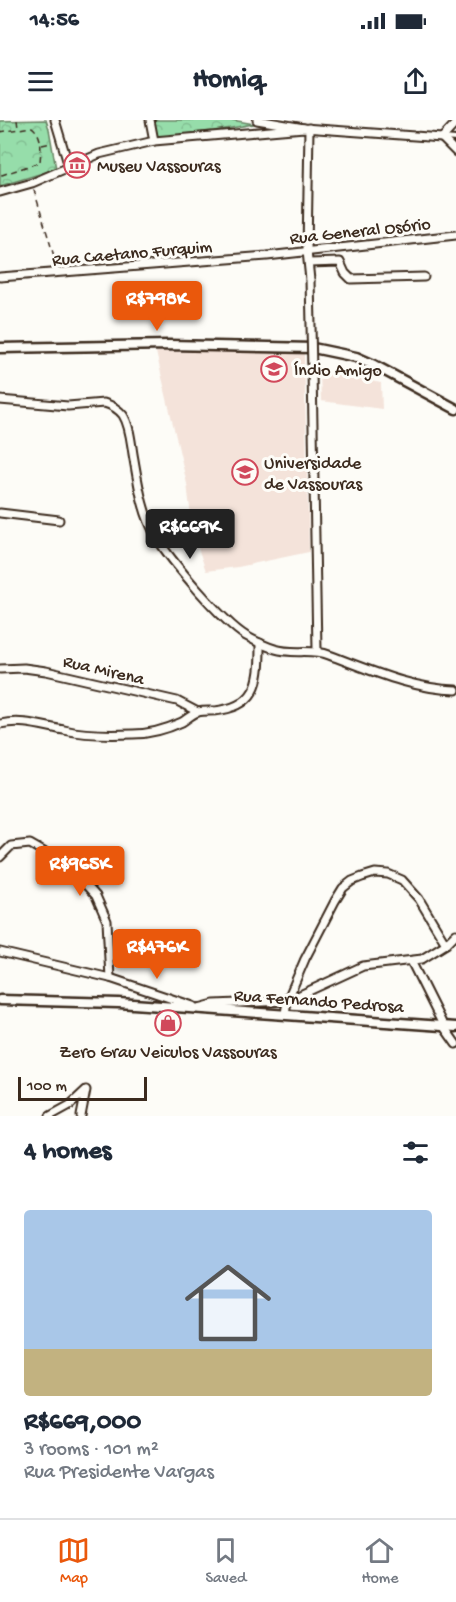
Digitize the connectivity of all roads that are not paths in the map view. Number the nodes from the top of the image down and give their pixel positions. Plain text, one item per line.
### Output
1 (55, 120) edge
2 (150, 120) edge
3 (257, 120) edge
4 (456, 123) edge
5 (307, 128) junction
6 (442, 138) junction
7 (456, 139) edge
8 (154, 141) junction
9 (456, 152) edge
10 (69, 167) junction
11 (0, 192) edge
12 (456, 235) edge
13 (307, 251) junction
14 (267, 256) joint
15 (309, 263) junction
16 (0, 277) edge
17 (424, 277) dead end
18 (0, 348) edge
19 (0, 400) edge
20 (456, 409) edge
21 (0, 513) edge
22 (59, 520) dead end
23 (260, 643) junction
24 (317, 650) junction
25 (0, 669) edge
26 (456, 690) edge
27 (198, 712) junction
28 (0, 724) edge
29 (0, 857) edge
30 (456, 934) edge
31 (446, 944) junction
32 (0, 952) edge
33 (411, 961) junction
34 (110, 978) junction
35 (0, 1000) edge
36 (287, 1001) junction
37 (197, 1007) junction
38 (285, 1014) junction
39 (444, 1027) junction
40 (456, 1027) edge
41 (456, 1044) edge
42 (50, 1116) edge
43 (81, 1116) edge

1 - 10 street
2 - 8 street
3 - 5 street
4 - 6 street
5 - 6 street
5 - 8 street
5 - 13 street
6 - 7 lane
6 - 9 street
8 - 10 street
10 - 11 street
12 - 13 street, Rua General Osório
13 - 14 street, Rua General Osório
13 - 15 street
14 - 16 street, Rua Caetano Furquim
15 - 17 street
15 - 24 street, bridge
18 - 20 street
19 - 23 street
21 - 22 street
23 - 24 street
23 - 27 street
24 - 26 street
25 - 27 street, Rua Mirena
27 - 28 street
29 - 34 street
30 - 31 street
31 - 33 street
31 - 36 street
32 - 34 street
33 - 36 street
33 - 39 street
34 - 37 street
35 - 37 street, Rua Fernando Pedrosa
36 - 37 street
36 - 38 street
37 - 38 street, Rua Fernando Pedrosa
38 - 39 street, Rua Fernando Pedrosa
39 - 40 street, Rua Fernando Pedrosa
39 - 41 street
42 - 43 street

